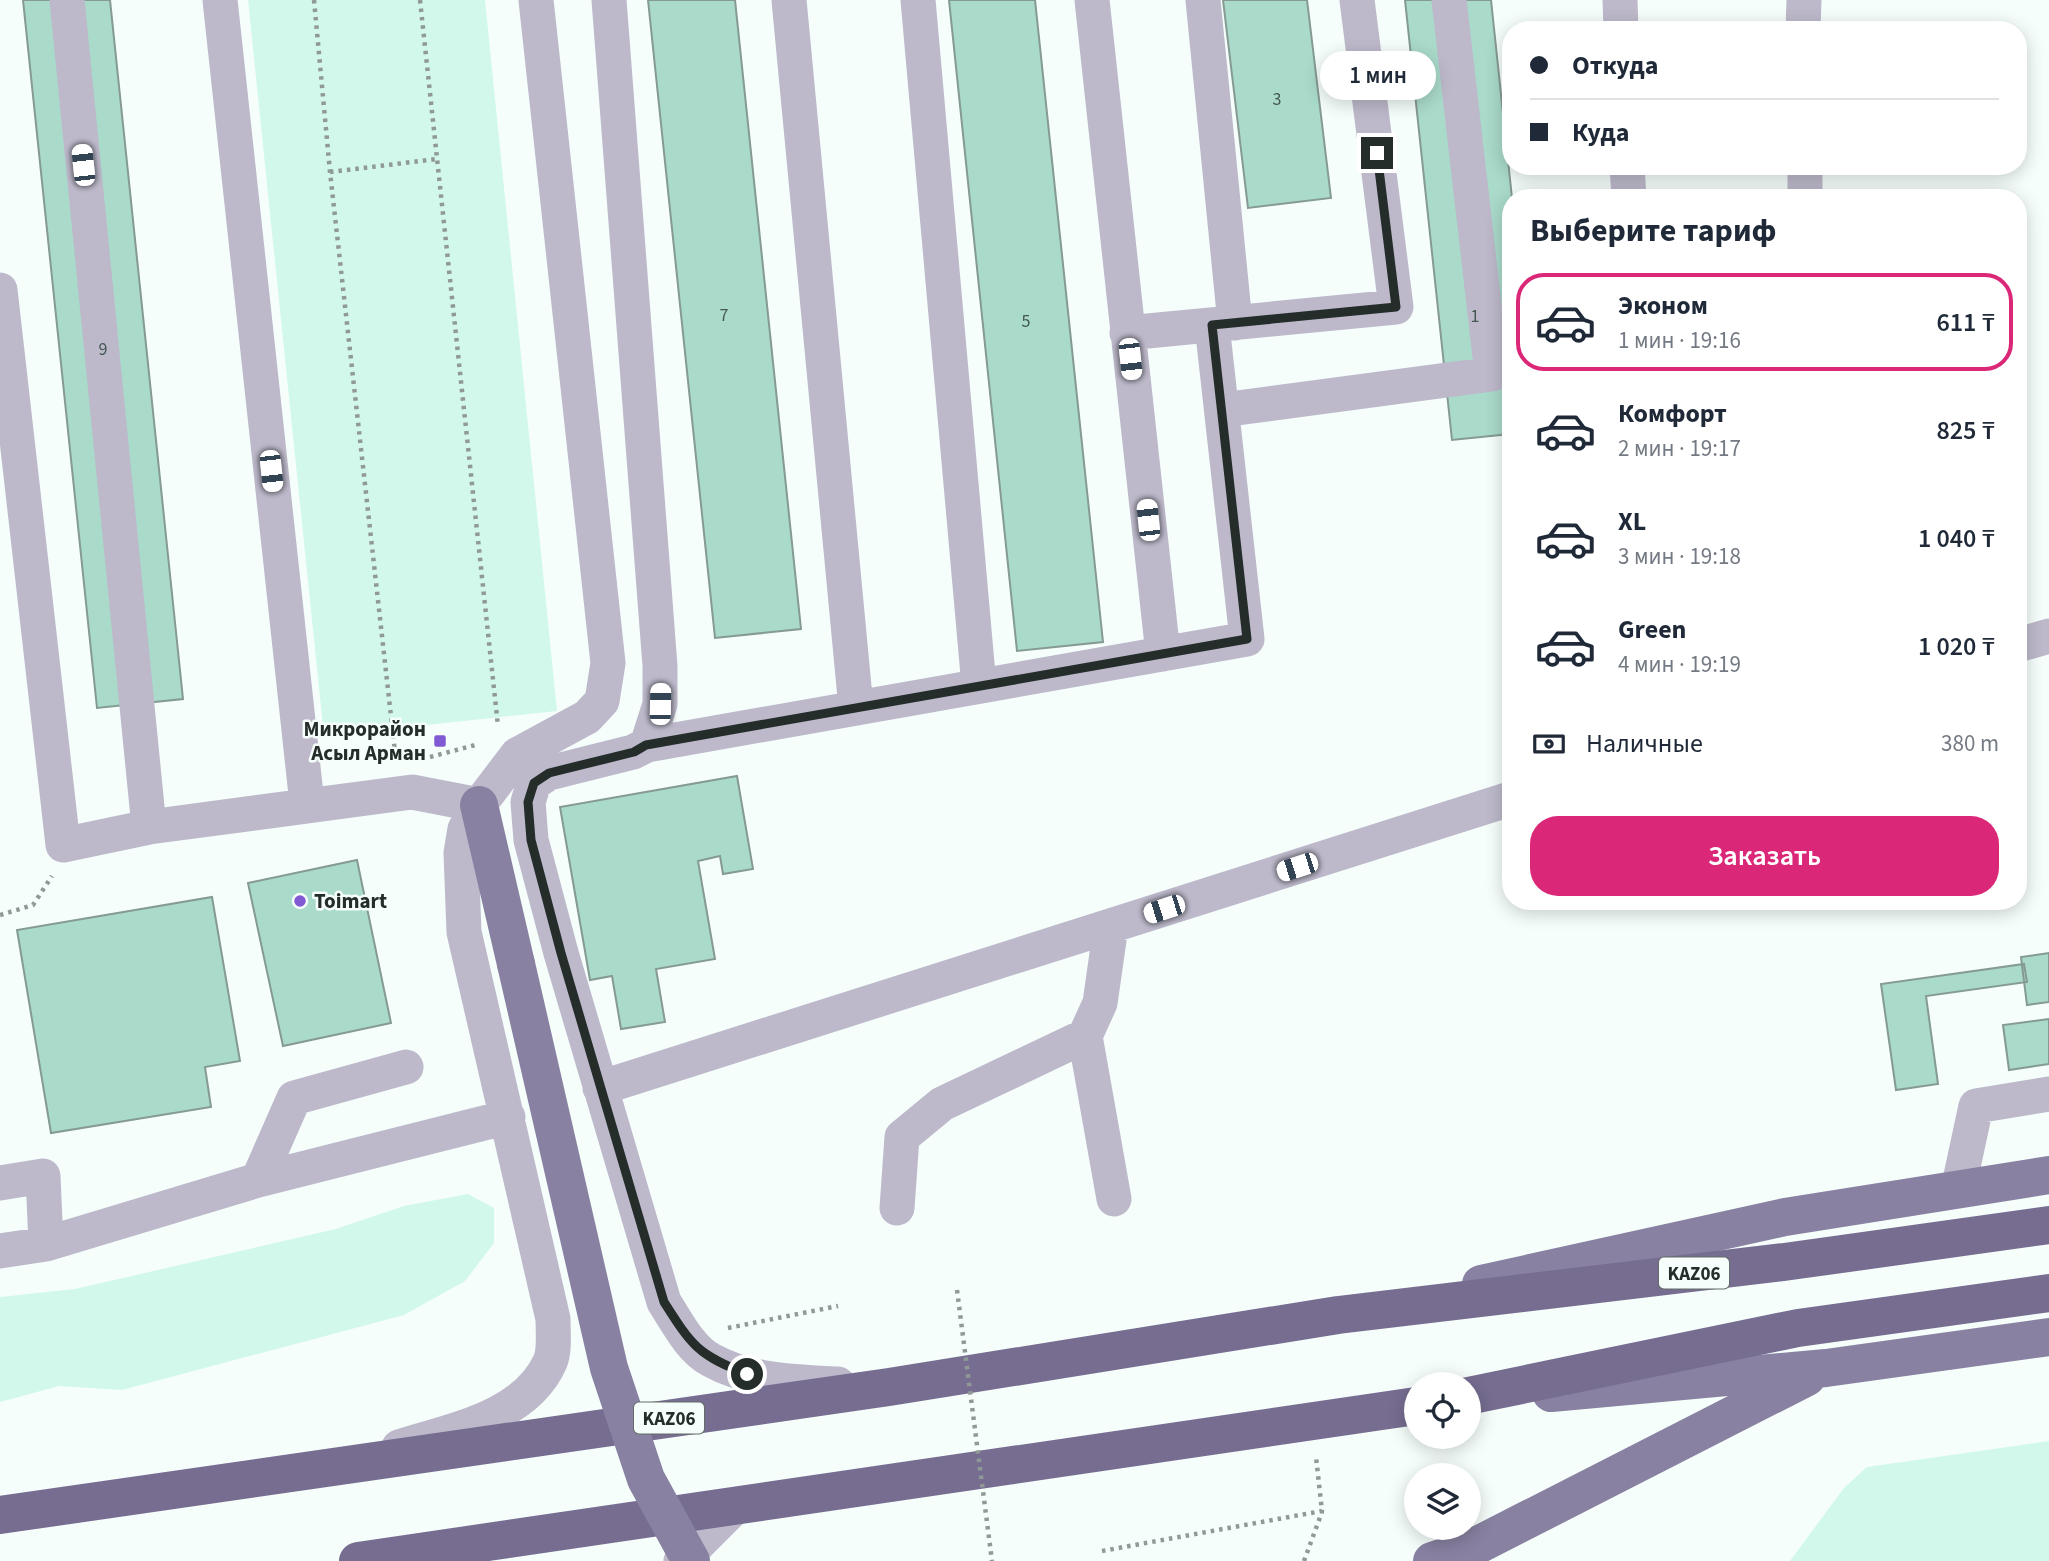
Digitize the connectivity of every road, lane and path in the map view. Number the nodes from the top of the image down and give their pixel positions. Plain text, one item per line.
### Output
1 (66, 0) edge
2 (220, 0) edge
3 (314, 0) edge
4 (420, 0) edge
5 (536, 0) edge
6 (609, 0) edge
7 (789, 0) edge
8 (918, 0) edge
9 (1092, 0) edge
10 (1203, 0) edge
11 (1357, 0) edge
12 (1448, 0) edge
13 (1620, 0) edge
14 (1804, 0) edge
15 (1621, 21) edge
16 (1803, 21) edge
17 (438, 159) junction
18 (330, 172) junction
19 (0, 290) edge
20 (1224, 324) junction
21 (1127, 333) junction
22 (1222, 410) junction
23 (2049, 636) edge
24 (2027, 642) edge
25 (1163, 654) junction
26 (979, 686) junction
27 (856, 708) junction
28 (500, 739) dead end
29 (486, 742) dead end
30 (646, 745) junction
31 (410, 778) junction
32 (1502, 802) edge
33 (307, 804) junction
34 (479, 805) junction
35 (149, 827) junction
36 (63, 845) junction
37 (0, 915) edge
38 (1111, 926) junction
39 (1085, 1036) junction
40 (406, 1068) dead end
41 (600, 1088) junction
42 (2049, 1094) edge
43 (508, 1117) junction
44 (2049, 1175) edge
45 (258, 1180) junction
46 (0, 1183) edge
47 (1958, 1190) junction
48 (1114, 1199) dead end
49 (897, 1208) dead end
50 (2049, 1225) edge
51 (46, 1244) junction
52 (0, 1251) edge
53 (957, 1290) dead end
54 (2049, 1293) edge
55 (838, 1306) dead end
56 (1338, 1315) junction
57 (686, 1337) junction
58 (2049, 1337) edge
59 (1826, 1368) junction
60 (889, 1387) junction
61 (1481, 1395) edge
62 (1481, 1397) edge
63 (1404, 1408) edge
64 (1312, 1421) junction
65 (351, 1463) junction
66 (737, 1506) junction
67 (1322, 1511) junction
68 (0, 1515) edge
69 (1102, 1551) dead end
70 (358, 1561) edge
71 (681, 1561) edge
72 (691, 1561) edge
73 (992, 1561) edge
74 (1304, 1561) edge
75 (1432, 1561) edge

1 - 35 street
2 - 33 street
3 - 18 path
4 - 17 path
5 - 34 street
6 - 30 street
7 - 27 street
8 - 26 street
9 - 21 street
10 - 20 street
11 - 20 street
12 - 22 street
13 - 15 street
14 - 16 street
17 - 18 path
17 - 28 path
18 - 31 path
19 - 36 street
20 - 21 street
20 - 22 street
21 - 25 street
22 - 25 street
23 - 24 street
25 - 26 street
26 - 27 street
27 - 30 street
29 - 31 path
30 - 41 street
31 - 33 street
31 - 34 street
32 - 38 street
33 - 35 street
34 - 43 street
34 - 72 main road, bridge
35 - 36 street
36 - 37 path
38 - 39 street
38 - 41 street
39 - 48 street
39 - 49 street
40 - 45 street
41 - 57 street
42 - 47 street
43 - 45 street
43 - 65 street
44 - 47 main road
45 - 51 street
46 - 51 street
47 - 56 main road
50 - 56 highway, KАZ06
51 - 52 street
53 - 73 path, bridge
54 - 61 highway
55 - 57 path
56 - 60 highway, KАZ06
57 - 60 street
58 - 59 main road
59 - 62 main road
59 - 75 main road
60 - 65 highway, KАZ06
63 - 64 highway
64 - 66 highway
64 - 67 path
65 - 68 highway, KАZ06
66 - 70 highway
66 - 71 street
67 - 69 path
67 - 74 path

